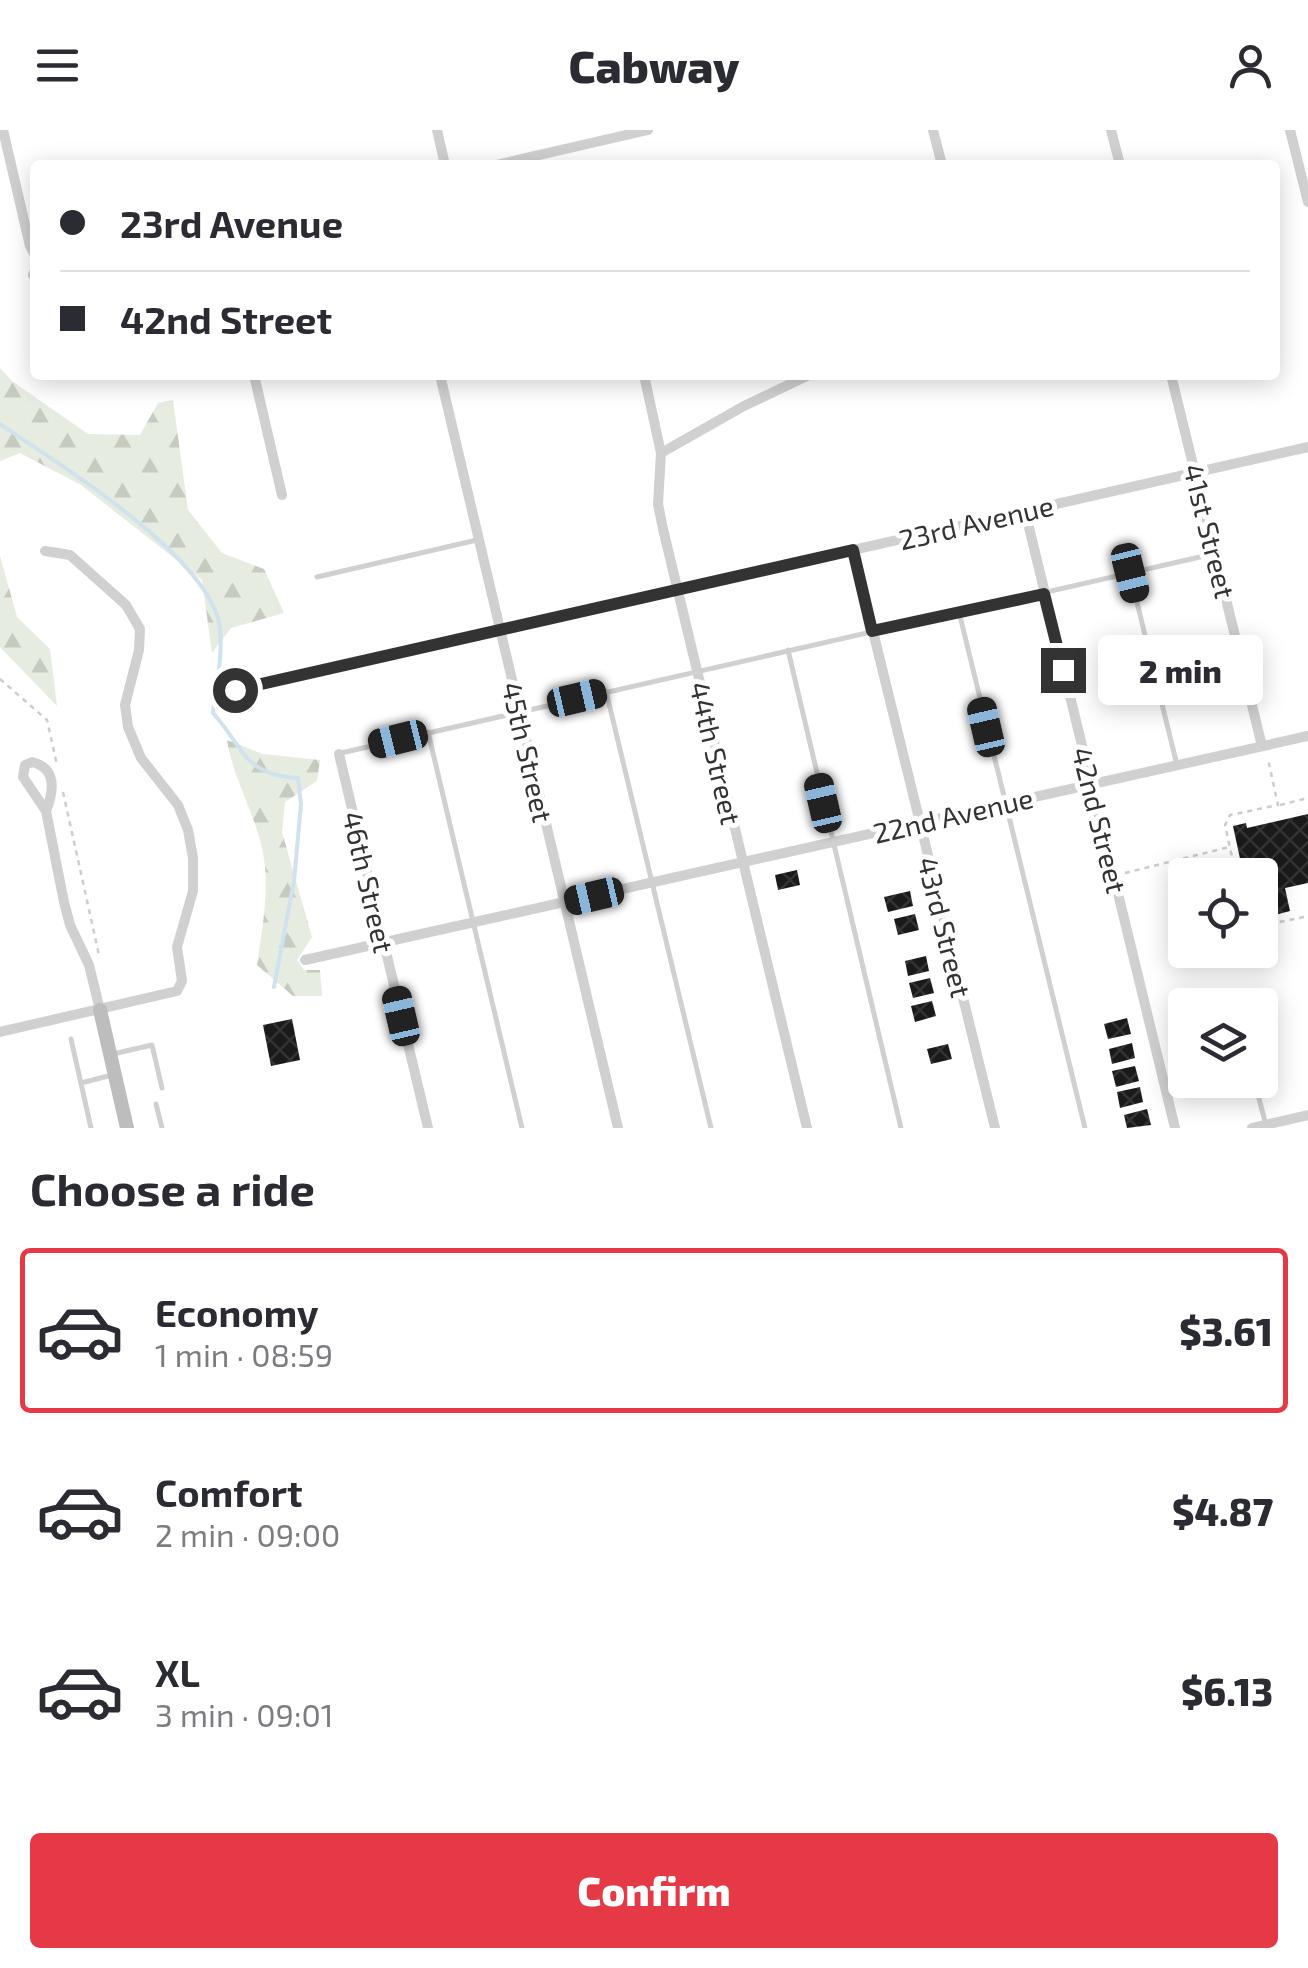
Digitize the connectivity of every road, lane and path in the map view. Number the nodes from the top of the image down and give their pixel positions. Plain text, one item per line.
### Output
1 (3, 130) edge
2 (437, 130) edge
3 (934, 130) edge
4 (1111, 130) edge
5 (1290, 130) edge
6 (641, 131) edge
7 (444, 160) edge
8 (517, 160) edge
9 (941, 160) edge
10 (1119, 160) edge
11 (1308, 202) edge
12 (30, 246) edge
13 (255, 380) edge
14 (441, 380) edge
15 (645, 380) edge
16 (799, 380) edge
17 (1172, 380) edge
18 (1308, 447) edge
19 (661, 453) junction
20 (1195, 473) junction
21 (282, 496) dead end
22 (1026, 511) junction
23 (477, 540) junction
24 (853, 550) junction
25 (45, 551) dead end
26 (1216, 554) junction
27 (1130, 573) junction
28 (316, 577) dead end
29 (678, 590) junction
30 (1044, 594) junction
31 (959, 612) junction
32 (499, 630) junction
33 (872, 631) junction
34 (788, 650) junction
35 (696, 671) junction
36 (0, 679) edge
37 (235, 690) dead end
38 (606, 691) junction
39 (518, 712) junction
40 (428, 732) junction
41 (1308, 736) edge
42 (1261, 746) junction
43 (338, 754) joint
44 (1177, 765) junction
45 (1091, 784) junction
46 (1308, 798) edge
47 (1005, 803) junction
48 (1278, 805) junction
49 (46, 811) dead end
50 (919, 822) junction
51 (832, 842) junction
52 (1230, 847) junction
53 (1232, 858) edge
54 (742, 862) junction
55 (1113, 875) junction
56 (654, 882) junction
57 (563, 902) junction
58 (1304, 917) dead end
59 (473, 922) junction
60 (1278, 922) edge
61 (384, 942) junction
62 (305, 960) dead end
63 (89, 965) junction
64 (100, 1010) junction
65 (0, 1032) edge
66 (71, 1039) dead end
67 (110, 1055) junction
68 (114, 1074) junction
69 (81, 1083) junction
70 (162, 1088) dead end
71 (1259, 1098) edge
72 (156, 1104) dead end
73 (1308, 1115) edge
74 (1266, 1126) edge
75 (92, 1128) edge
76 (127, 1128) edge
77 (162, 1128) edge
78 (428, 1128) edge
79 (522, 1128) edge
80 (618, 1128) edge
81 (711, 1128) edge
82 (806, 1128) edge
83 (900, 1128) edge
84 (995, 1128) edge
85 (1085, 1128) edge
86 (1175, 1128) edge
87 (1252, 1128) edge

1 - 12 street
2 - 7 street
3 - 9 street
4 - 10 street
5 - 11 street
6 - 8 street
13 - 21 street
14 - 23 street, 45th Street
15 - 19 street, 44th Street
16 - 19 street
17 - 20 street, 41st Street
18 - 20 street, 23rd Avenue
19 - 29 street, 44th Street
20 - 22 street, 23rd Avenue
20 - 26 street, 41st Street
22 - 24 street, 23rd Avenue
22 - 30 street, 42nd Street
23 - 28 lane
23 - 32 street, 45th Street
24 - 29 street, 23rd Avenue
24 - 33 street, 43rd Street
25 - 64 street
26 - 27 lane
26 - 42 street, 41st Street
27 - 30 lane
27 - 44 lane
29 - 32 street, 23rd Avenue
29 - 35 street, 44th Street
30 - 31 lane
30 - 45 street, 42nd Street
31 - 33 lane
31 - 47 lane
32 - 37 street, 23rd Avenue
32 - 39 street, 45th Street
33 - 34 lane
33 - 50 street, 43rd Street
34 - 35 lane
34 - 51 lane
35 - 38 lane
35 - 54 street, 44th Street
36 - 63 path
38 - 39 lane
38 - 56 lane
39 - 40 lane
39 - 57 street, 45th Street
40 - 43 lane
40 - 59 lane
41 - 42 street, 22nd Avenue
42 - 44 street, 22nd Avenue
42 - 48 path
43 - 61 street, 46th Street
44 - 45 street, 22nd Avenue
45 - 47 street, 22nd Avenue
45 - 55 street, 42nd Street
46 - 48 path
47 - 50 street, 22nd Avenue
47 - 85 lane
48 - 52 path
49 - 63 street
50 - 51 street, 22nd Avenue
50 - 84 street, 43rd Street
51 - 54 street, 22nd Avenue
51 - 83 lane
52 - 53 path
52 - 55 path
54 - 56 street, 22nd Avenue
54 - 82 street, 44th Street
55 - 86 street, 42nd Street
56 - 57 street, 22nd Avenue
56 - 81 lane
57 - 59 street, 22nd Avenue
57 - 80 street, 45th Street
58 - 60 path
59 - 61 street, 22nd Avenue
59 - 79 lane
61 - 62 street, 22nd Avenue
61 - 78 street, 46th Street
63 - 64 street
64 - 65 street
64 - 67 street
66 - 69 lane
67 - 68 street
67 - 70 lane
68 - 69 lane
68 - 76 street
69 - 75 lane
71 - 74 lane
72 - 77 lane
73 - 74 street
74 - 87 street

